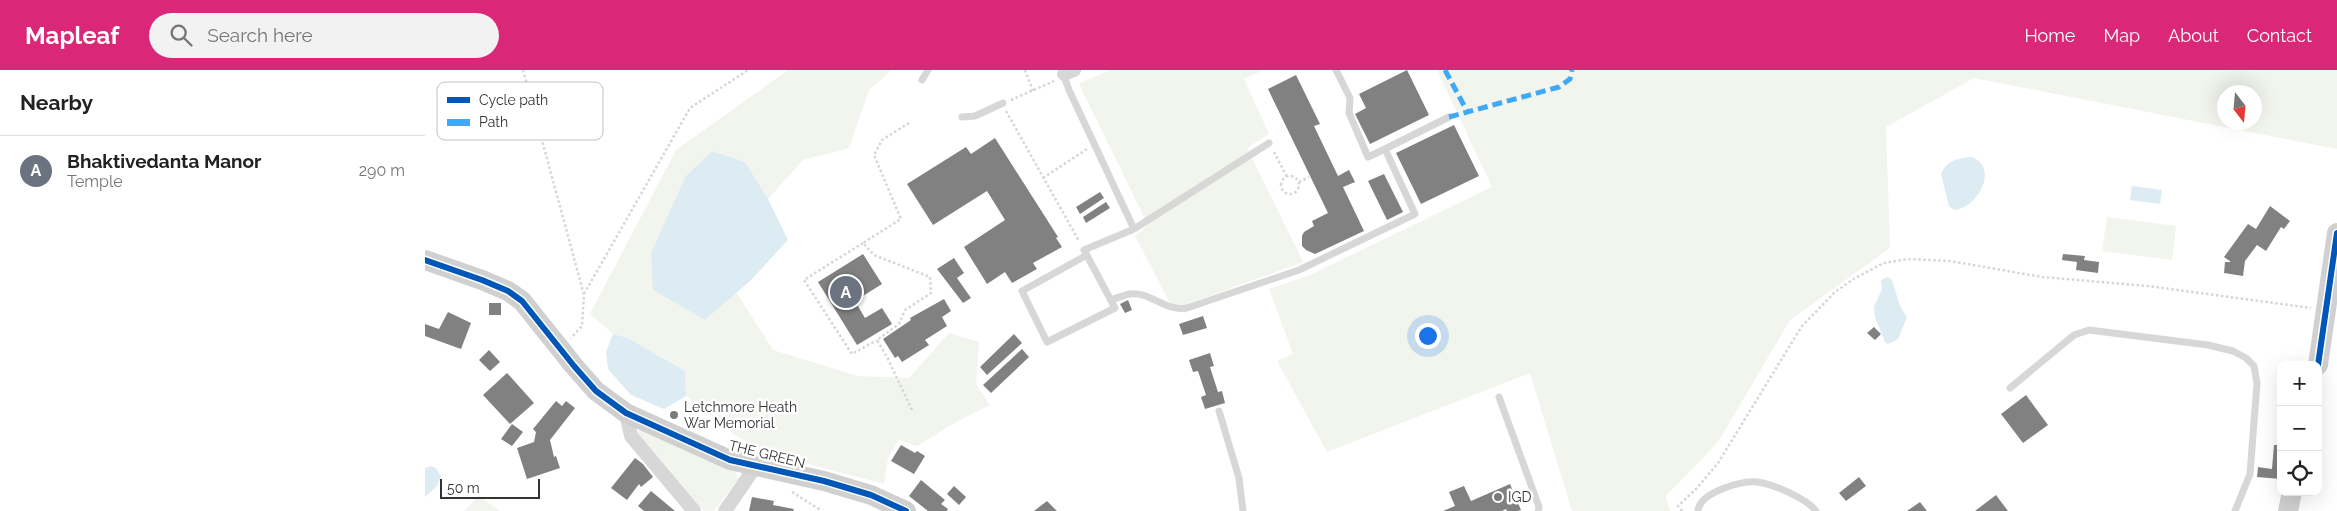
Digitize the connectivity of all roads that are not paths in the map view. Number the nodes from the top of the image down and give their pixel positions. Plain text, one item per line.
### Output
1 (928, 70) edge
2 (1336, 70) edge
3 (1067, 71) edge
4 (922, 80) dead end
5 (1003, 103) road end
6 (1449, 116) dead end
7 (962, 117) dead end
8 (1269, 142) road end
9 (1385, 149) junction
10 (1134, 228) junction
11 (2337, 233) edge
12 (1085, 252) junction
13 (425, 260) edge
14 (1111, 300) junction
15 (2329, 322) edge
16 (2319, 361) edge
17 (2010, 388) dead end
18 (1499, 397) dead end
19 (1219, 411) dead end
20 (626, 413) junction
21 (755, 467) junction
22 (2291, 496) edge
23 (694, 511) edge
24 (725, 511) edge
25 (906, 511) edge
26 (1243, 511) edge
27 (1538, 511) edge
28 (1698, 511) edge
29 (1816, 511) edge
30 (2235, 511) edge
31 (2288, 511) edge

1 - 4 lane
2 - 9 lane
3 - 10 lane
5 - 7 lane
6 - 9 lane
8 - 10 lane
9 - 14 lane
10 - 12 lane
11 - 15 street
12 - 14 lane
12 - 14 lane
13 - 20 street, THE GREEN
15 - 16 street
17 - 30 lane
18 - 27 lane
19 - 26 lane
20 - 21 street, THE GREEN
20 - 23 street
21 - 24 street
21 - 25 street, THE GREEN
22 - 31 street
28 - 29 lane

